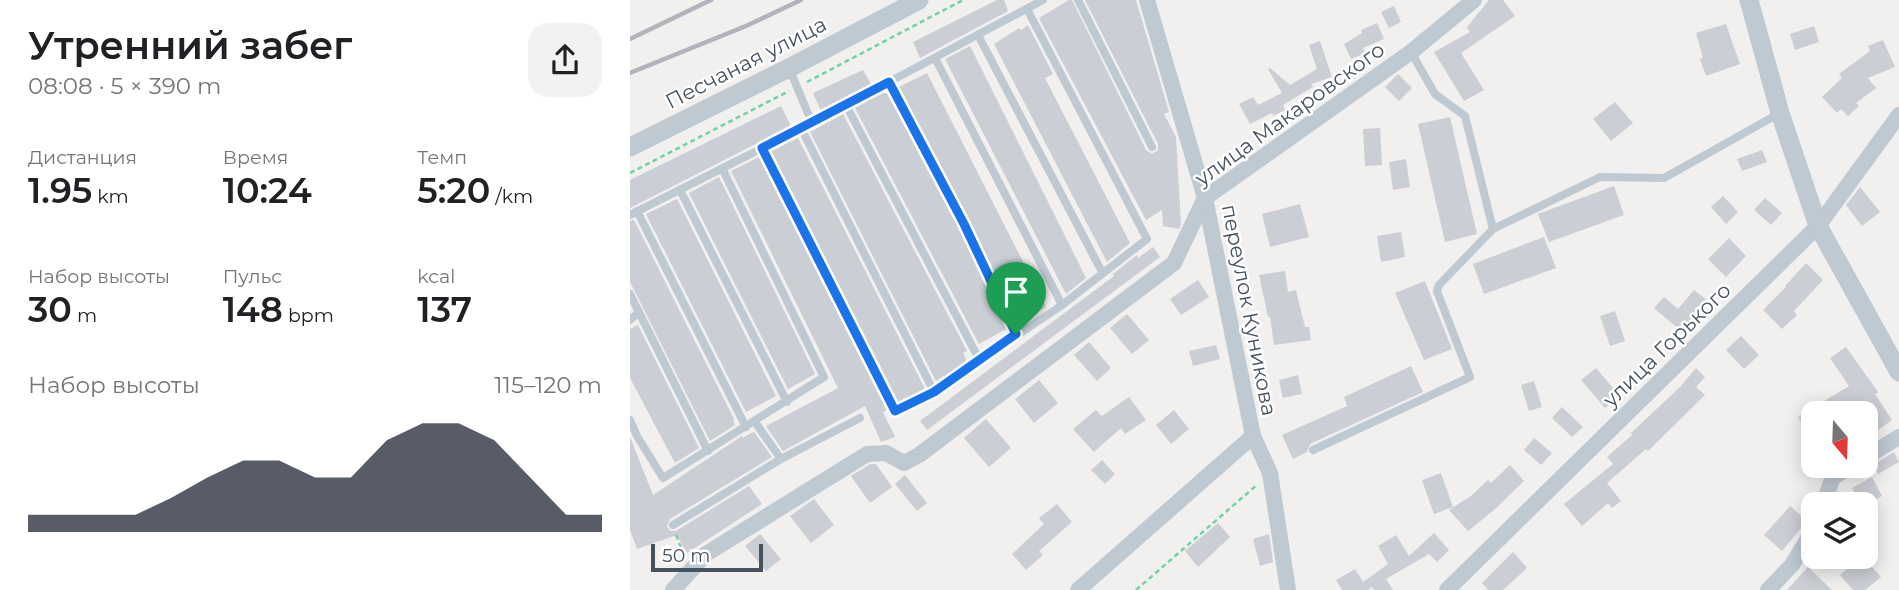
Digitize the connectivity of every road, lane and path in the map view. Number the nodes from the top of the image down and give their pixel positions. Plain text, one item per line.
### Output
1 (919, 0) edge
2 (1043, 0) edge
3 (1078, 0) edge
4 (1147, 0) edge
5 (1474, 0) edge
6 (1749, 0) edge
7 (1027, 9) junction
8 (978, 35) junction
9 (1411, 52) junction
10 (935, 58) junction
11 (789, 68) junction
12 (889, 82) junction
13 (846, 104) junction
14 (1780, 113) junction
15 (1899, 115) edge
16 (812, 123) junction
17 (801, 128) junction
18 (630, 146) edge
19 (1152, 147) dead end
20 (762, 148) junction
21 (722, 168) junction
22 (680, 190) junction
23 (1205, 198) junction
24 (634, 213) edge
25 (1818, 226) junction
26 (1493, 229) junction
27 (1102, 272) junction
28 (630, 294) edge
29 (1062, 305) junction
30 (639, 313) junction
31 (630, 320) edge
32 (1016, 334) junction
33 (980, 361) junction
34 (1899, 372) edge
35 (934, 392) junction
36 (787, 402) junction
37 (860, 418) dead end
38 (630, 420) edge
39 (755, 422) junction
40 (746, 427) junction
41 (1253, 436) junction
42 (1899, 437) edge
43 (1313, 450) dead end
44 (1878, 450) edge
45 (708, 451) junction
46 (781, 459) junction
47 (1270, 473) junction
48 (673, 525) joint
49 (1801, 550) edge
50 (690, 573) junction
51 (673, 590) edge
52 (1078, 590) edge
53 (1136, 590) edge
54 (1288, 590) edge
55 (1447, 590) edge
56 (1768, 590) edge

1 - 11 street, Песчаная улица
2 - 7 lane
3 - 19 lane
4 - 23 street, переулок Куникова
5 - 9 street, улица Макаровского
6 - 14 street
7 - 8 lane
7 - 27 lane
8 - 10 lane
8 - 27 lane
9 - 23 street, улица Макаровского
9 - 26 lane
10 - 12 lane
10 - 29 lane
11 - 16 lane
11 - 18 street, Песчаная улица
12 - 13 lane
12 - 32 lane
13 - 16 lane
13 - 33 lane
14 - 25 street
14 - 26 lane
15 - 25 street, улица Горького
16 - 17 lane
17 - 20 lane
17 - 35 lane
20 - 21 lane
20 - 35 lane
21 - 22 lane
21 - 36 lane
22 - 24 lane
22 - 36 lane
23 - 41 street, переулок Куникова
23 - 50 street, улица Макаровского
24 - 40 lane
25 - 34 street
25 - 55 street, улица Горького
26 - 43 lane
27 - 29 lane
28 - 30 lane
29 - 32 lane
30 - 31 lane
30 - 45 lane
32 - 33 lane
33 - 35 lane
36 - 39 lane
37 - 46 lane
38 - 45 lane
39 - 40 lane
39 - 46 lane
40 - 45 lane
41 - 47 street, переулок Куникова
41 - 52 street
42 - 44 street
46 - 48 lane
47 - 53 path
47 - 54 street, переулок Куникова
48 - 50 path
49 - 56 street
50 - 51 street, улица Макаровского

